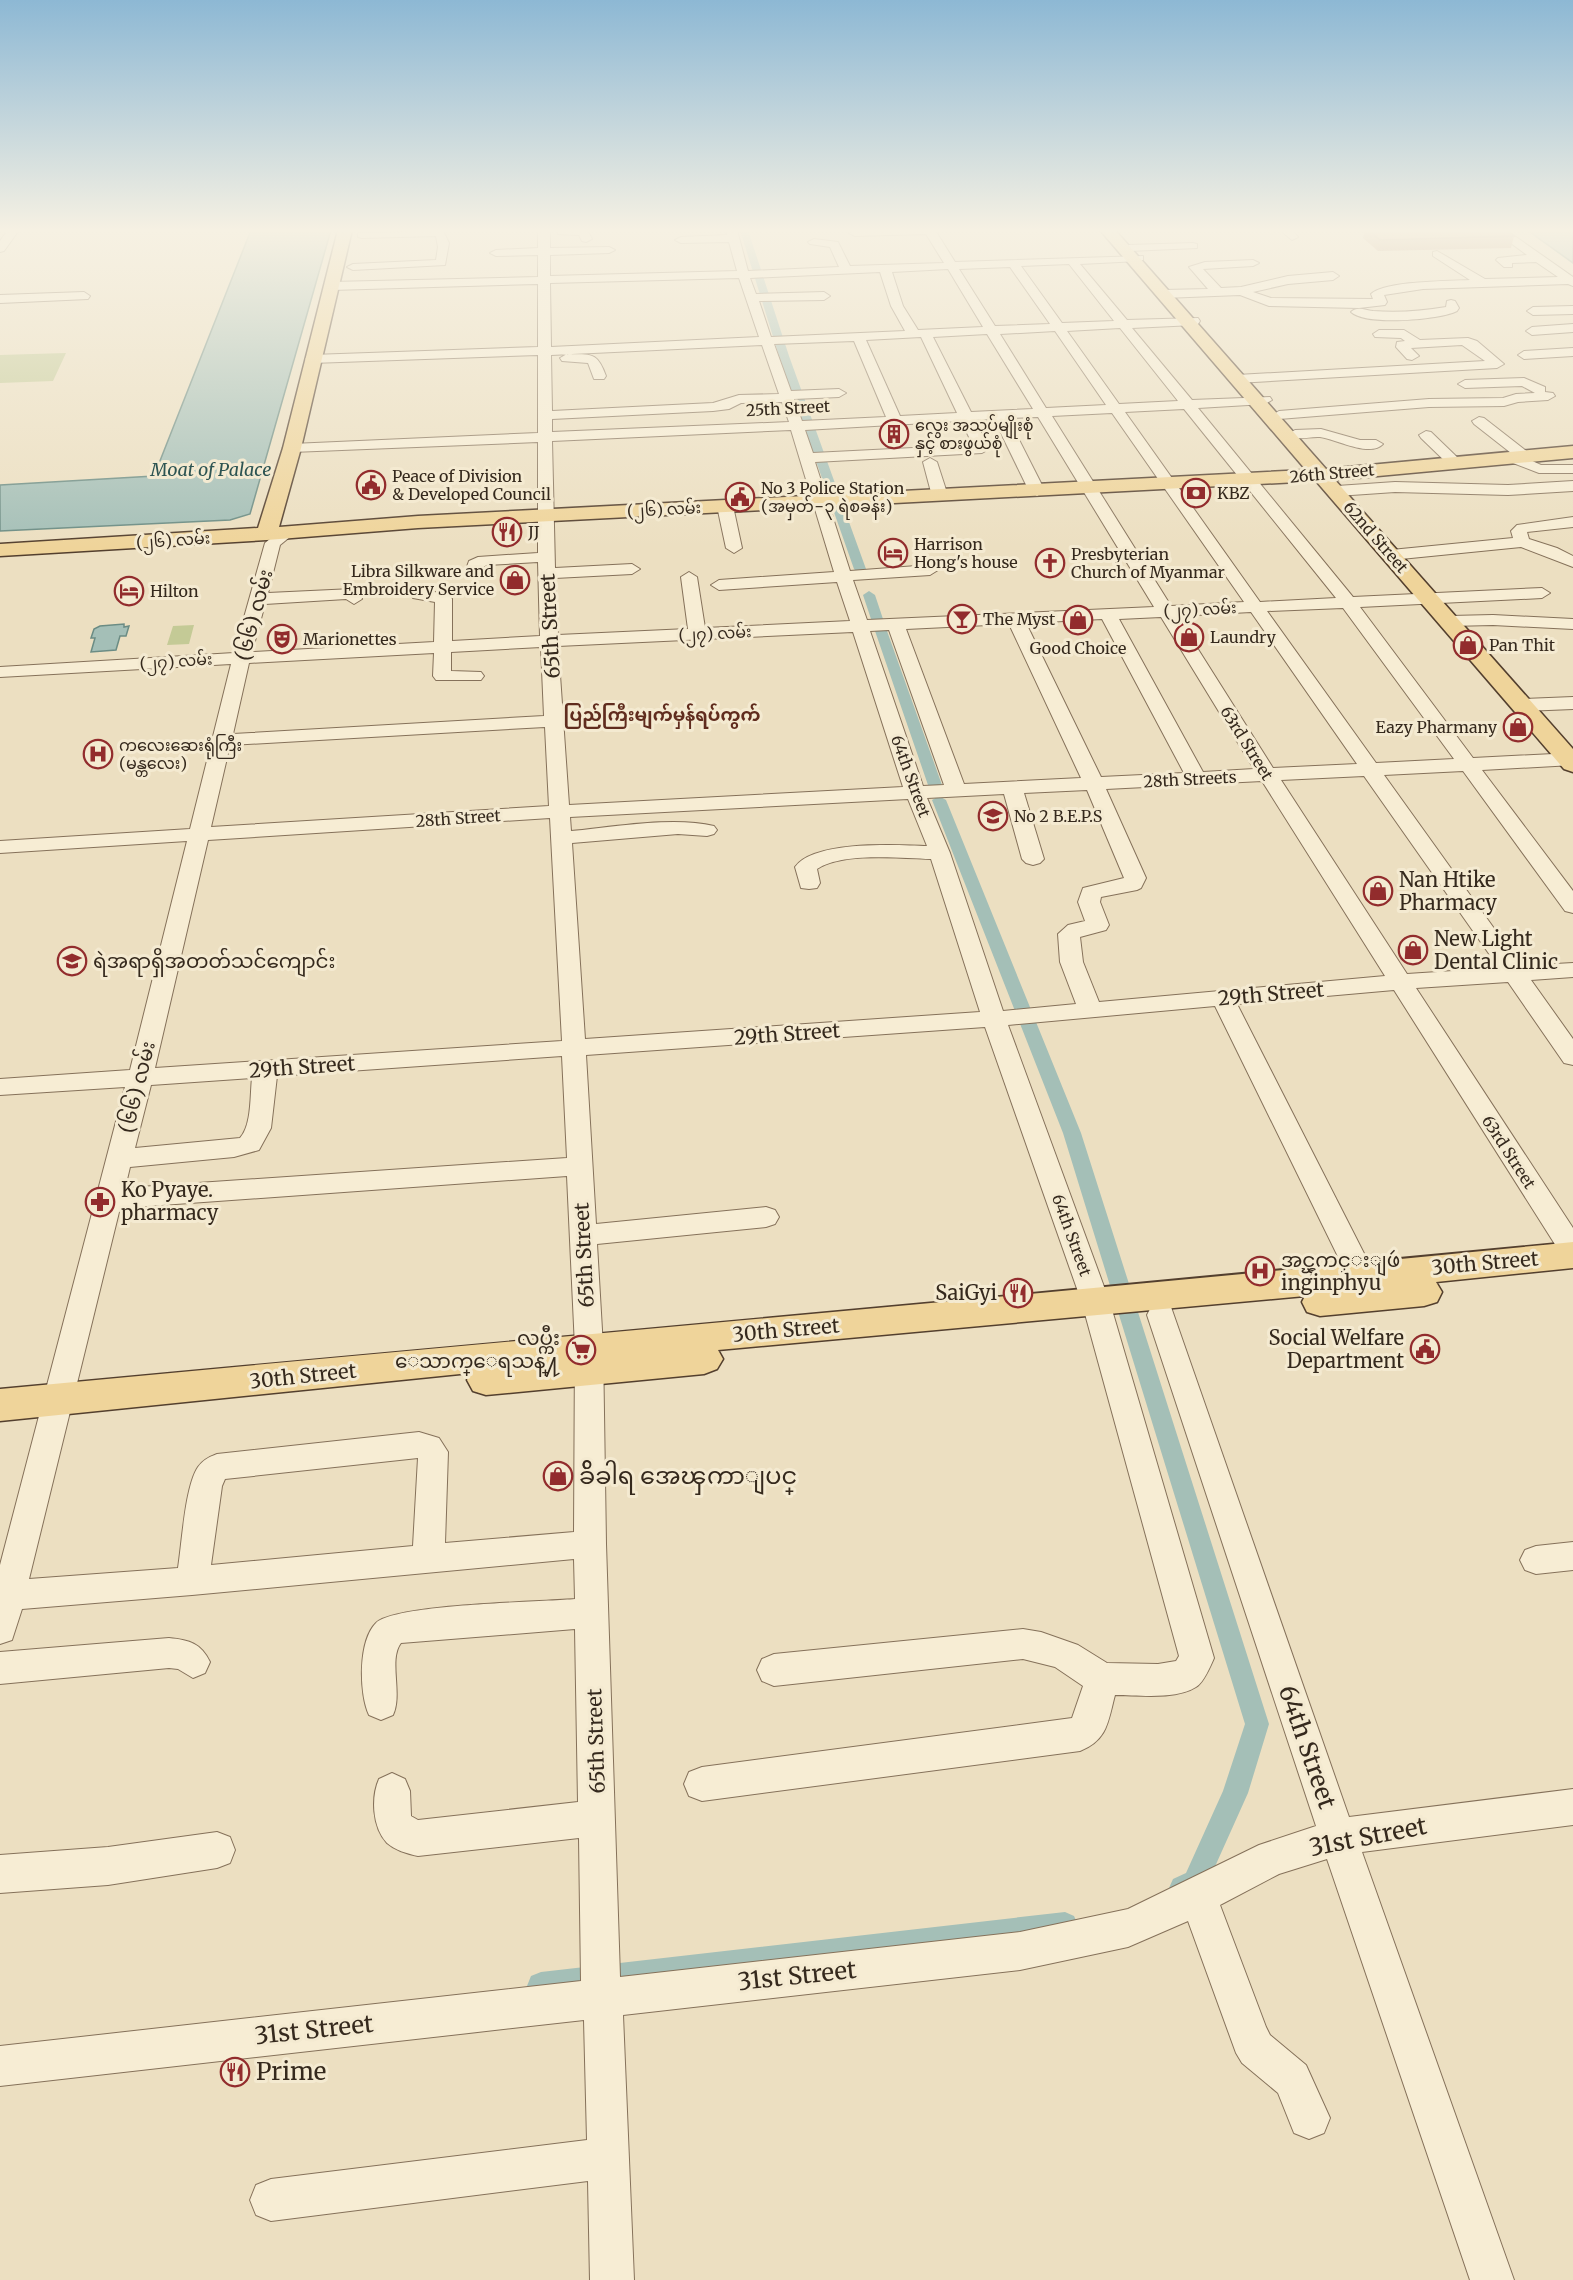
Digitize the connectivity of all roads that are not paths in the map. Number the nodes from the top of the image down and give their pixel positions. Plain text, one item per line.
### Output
1 (321, 336) edge
2 (545, 336) edge
3 (773, 336) edge
4 (850, 336) edge
5 (858, 336) edge
6 (921, 336) edge
7 (996, 336) edge
8 (1064, 336) edge
9 (1134, 336) edge
10 (1205, 336) edge
11 (1406, 336) edge
12 (337, 338) dead end
13 (774, 340) junction
14 (562, 350) junction
15 (545, 351) junction
16 (1573, 352) edge
17 (450, 355) junction
18 (1524, 355) dead end
19 (312, 359) junction
20 (330, 368) junction
21 (460, 368) dead end
22 (598, 376) dead end
23 (1242, 379) junction
24 (1456, 385) dead end
25 (1415, 390) dead end
26 (839, 393) dead end
27 (792, 396) junction
28 (1261, 400) junction
29 (1429, 403) junction
30 (1189, 405) junction
31 (1115, 409) junction
32 (1044, 413) junction
33 (1443, 414) dead end
34 (999, 415) junction
35 (1279, 416) junction
36 (966, 417) junction
37 (895, 420) junction
38 (1479, 421) dead end
39 (546, 425) junction
40 (804, 425) junction
41 (317, 426) dead end
42 (1294, 434) junction
43 (1426, 435) dead end
44 (1376, 444) dead end
45 (312, 447) junction
46 (292, 448) junction
47 (1573, 452) edge
48 (1517, 456) junction
49 (815, 457) junction
50 (930, 462) dead end
51 (1454, 462) junction
52 (306, 470) dead end
53 (1569, 473) edge
54 (1248, 479) junction
55 (1334, 483) junction
56 (1169, 484) junction
57 (1573, 486) edge
58 (1090, 488) junction
59 (1037, 491) junction
60 (940, 496) junction
61 (830, 501) junction
62 (725, 506) junction
63 (545, 515) junction
64 (1573, 522) edge
65 (280, 529) junction
66 (0, 539) edge
67 (1522, 542) junction
68 (734, 548) dead end
69 (0, 550) edge
70 (1397, 555) junction
71 (1573, 562) edge
72 (632, 569) dead end
73 (930, 570) dead end
74 (473, 572) dead end
75 (547, 572) junction
76 (855, 575) junction
77 (689, 577) dead end
78 (611, 584) dead end
79 (719, 585) dead end
80 (1542, 593) dead end
81 (419, 594) dead end
82 (1435, 598) junction
83 (258, 599) junction
84 (354, 599) dead end
85 (1347, 601) junction
86 (1255, 606) junction
87 (1164, 610) junction
88 (1107, 613) junction
89 (1015, 618) junction
90 (1454, 621) junction
91 (1573, 624) edge
92 (877, 626) junction
93 (697, 634) junction
94 (549, 640) junction
95 (442, 646) junction
96 (242, 657) junction
97 (0, 672) edge
98 (475, 676) dead end
99 (1573, 703) edge
100 (1529, 705) junction
101 (555, 720) junction
102 (223, 740) junction
103 (1572, 758) edge
104 (1470, 764) junction
105 (1371, 770) junction
106 (1267, 774) junction
107 (1197, 779) junction
108 (1094, 784) junction
109 (1012, 788) junction
110 (936, 792) junction
111 (561, 812) junction
112 (707, 830) dead end
113 (199, 835) junction
114 (562, 838) junction
115 (0, 847) edge
116 (940, 853) junction
117 (1033, 859) dead end
118 (809, 883) dead end
119 (1573, 906) edge
120 (1573, 969) edge
121 (1515, 975) junction
122 (1400, 982) junction
123 (1223, 999) junction
124 (1091, 1011) junction
125 (1013, 1017) junction
126 (574, 1049) junction
127 (1573, 1057) edge
128 (265, 1070) junction
129 (140, 1078) junction
130 (0, 1087) edge
131 (119, 1159) junction
132 (580, 1166) junction
133 (109, 1199) junction
134 (766, 1217) dead end
135 (583, 1235) junction
136 (1573, 1251) edge
137 (1573, 1256) edge
138 (1361, 1275) junction
139 (1573, 1275) edge
140 (1124, 1310) junction
141 (589, 1359) junction
142 (0, 1405) edge
143 (56, 1406) junction
144 (0, 1418) edge
145 (590, 1544) junction
146 (1573, 1556) edge
147 (428, 1558) junction
148 (1536, 1560) dead end
149 (192, 1581) junction
150 (8, 1595) junction
151 (592, 1612) junction
152 (0, 1629) edge
153 (193, 1662) dead end
154 (0, 1668) edge
155 (774, 1670) dead end
156 (1102, 1679) junction
157 (381, 1704) dead end
158 (702, 1784) dead end
159 (392, 1791) dead end
160 (1573, 1807) edge
161 (598, 1818) junction
162 (1338, 1837) junction
163 (217, 1850) dead end
164 (0, 1874) edge
165 (1198, 1896) junction
166 (601, 1983) junction
167 (0, 2066) edge
168 (1309, 2118) dead end
169 (607, 2158) junction
170 (271, 2200) dead end
171 (612, 2280) edge
172 (1492, 2280) edge

1 - 19 main road, (၆၆) လမ်း
2 - 15 street, 65th Street
3 - 13 street, 64th Street
4 - 13 street
5 - 37 street
6 - 36 street
7 - 32 street, 63rd Street
8 - 31 street
9 - 30 street
10 - 23 main road, 62nd Street
11 - 23 street
12 - 20 main road
13 - 14 street
13 - 27 street, 64th Street
14 - 15 street
14 - 22 street
15 - 17 street
15 - 39 street, 65th Street
16 - 18 street
17 - 20 street
17 - 21 street
19 - 20 street
19 - 46 main road, (၆၆) လမ်း
23 - 28 main road, 62nd Street
24 - 29 street
25 - 29 street
26 - 27 street
27 - 39 street
27 - 40 street, 64th Street
28 - 30 street, 25th Street
28 - 35 main road, 62nd Street
28 - 55 main road, 62nd Street
29 - 33 street
29 - 35 street
30 - 31 street, 25th Street
30 - 54 street
31 - 32 street, 25th Street
31 - 56 street
32 - 34 street, 25th Street
32 - 58 street, 63rd Street
34 - 36 street, 25th Street
34 - 59 street
35 - 42 main road, 62nd Street
36 - 37 street, 25th Street
36 - 49 street
37 - 40 street, 25th Street
38 - 48 street
39 - 40 street, 25th Street
39 - 45 street, 25th Street
39 - 63 street, 65th Street
40 - 49 street, 64th Street
41 - 45 main road
42 - 44 street
42 - 55 main road, 62nd Street
43 - 51 street
45 - 46 street, 25th Street
45 - 52 main road
46 - 65 main road, (၆၆) လမ်း
47 - 48 main road, 26th Street
48 - 51 main road, 26th Street
48 - 53 street
49 - 61 street, 64th Street
50 - 60 street
51 - 55 main road, 26th Street
54 - 55 main road, 26th Street
54 - 56 main road, 26th Street
54 - 85 street
55 - 57 street
55 - 70 main road, 62nd Street
56 - 58 main road, 26th Street
56 - 86 street
58 - 59 main road, (၂၆) လမ်း
58 - 87 street, 63rd Street
59 - 60 main road, (၂၆) လမ်း
60 - 61 main road, (၂၆) လမ်း
61 - 62 main road, (၂၆) လမ်း
61 - 76 street, 64th Street
62 - 63 main road, (၂၆) လမ်း
62 - 68 street
63 - 65 main road, (၂၆) လမ်း
63 - 75 street, 65th Street
64 - 67 street
65 - 66 main road, (၂၆) လမ်း
65 - 69 main road, (၂၆) လမ်း
65 - 83 street, (၆၆) လမ်း
67 - 70 street
67 - 71 street
70 - 82 main road, 62nd Street
72 - 75 street
73 - 76 street
74 - 75 street
75 - 78 street
75 - 94 street, 65th Street
76 - 79 street
76 - 92 street, 64th Street
77 - 93 street
80 - 82 street, (၂၇) လမ်း
81 - 95 street
82 - 85 street, (၂၇) လမ်း
82 - 90 main road, 62nd Street
83 - 84 street
83 - 96 street, (၆၆) လမ်း
85 - 86 street, (၂၇) လမ်း
85 - 104 street
86 - 87 street, (၂၇) လမ်း
86 - 105 street
87 - 88 street, (၂၇) လမ်း
87 - 106 street, 63rd Street
88 - 89 street, (၂၇) လမ်း
88 - 107 street
89 - 92 street, (၂၇) လမ်း
89 - 108 street
90 - 91 street
90 - 100 main road, 62nd Street
92 - 93 street, (၂၇) လမ်း
92 - 110 street, 64th Street
92 - 110 street
93 - 94 street, (၂၇) လမ်း
94 - 95 street, (၂၇) လမ်း
94 - 101 street, 65th Street
95 - 96 street, (၂၇) လမ်း
95 - 98 street
96 - 97 street, (၂၇) လမ်း
96 - 102 street, (၆၆) လမ်း
99 - 100 street
100 - 103 main road, 62nd Street
101 - 102 street
101 - 111 street, 65th Street
102 - 113 street, (၆၆) လမ်း
103 - 104 street, 28th Streets
104 - 105 street, 28th Streets
104 - 119 street
105 - 106 street, 28th Streets
105 - 121 street
106 - 107 street, 28th Streets
106 - 122 street, 63rd Street
107 - 108 street, 28th Streets
108 - 109 street, 28th Streets
108 - 124 street
109 - 110 street, 28th Streets
109 - 117 street
110 - 111 street, 28th Street
110 - 116 street, 64th Street
111 - 113 street, 28th Street
111 - 114 street, 65th Street
112 - 114 street
113 - 115 street, 28th Street
113 - 129 street, (၆၆) လမ်း
114 - 126 street, 65th Street
116 - 118 street
116 - 125 street, 64th Street
120 - 121 street, 29th Street
121 - 122 street, 29th Street
121 - 127 street
122 - 123 street, 29th Street
122 - 136 street, 63rd Street
123 - 124 street, 29th Street
123 - 138 street
124 - 125 street, 29th Street
125 - 126 street, 29th Street
125 - 140 street, 64th Street
126 - 128 street, 29th Street
126 - 132 street, 65th Street
128 - 129 street, 29th Street
128 - 131 street
129 - 130 street, 29th Street
129 - 131 street, (၆၆) လမ်း
131 - 133 street, (၆၆) လမ်း
132 - 133 street
132 - 135 street, 65th Street
133 - 143 street, (၆၆) လမ်း
134 - 135 street
135 - 141 street, 65th Street
137 - 138 main road, 30th Street
138 - 140 main road, 30th Street
139 - 140 main road, 30th Street
140 - 141 main road, 30th Street
140 - 156 street
140 - 162 street, 64th Street
141 - 143 main road, 30th Street
141 - 145 street, 65th Street
142 - 143 main road, 30th Street
143 - 144 main road, 30th Street
143 - 150 street, (၆၆) လမ်း
145 - 147 street
145 - 151 street, 65th Street
146 - 148 street
147 - 149 street
147 - 149 street
149 - 150 street
150 - 152 street, (၆၆) လမ်း
151 - 157 street
151 - 161 street, 65th Street
153 - 154 street
155 - 156 street
156 - 158 street
159 - 161 street
160 - 162 street, 31st Street
161 - 166 street, 65th Street
162 - 165 street, 31st Street
162 - 172 street, 64th Street
163 - 164 street
165 - 166 street, 31st Street
165 - 168 street
166 - 167 street, 31st Street
166 - 169 street, 65th Street
169 - 170 street
169 - 171 street, 65th Street

